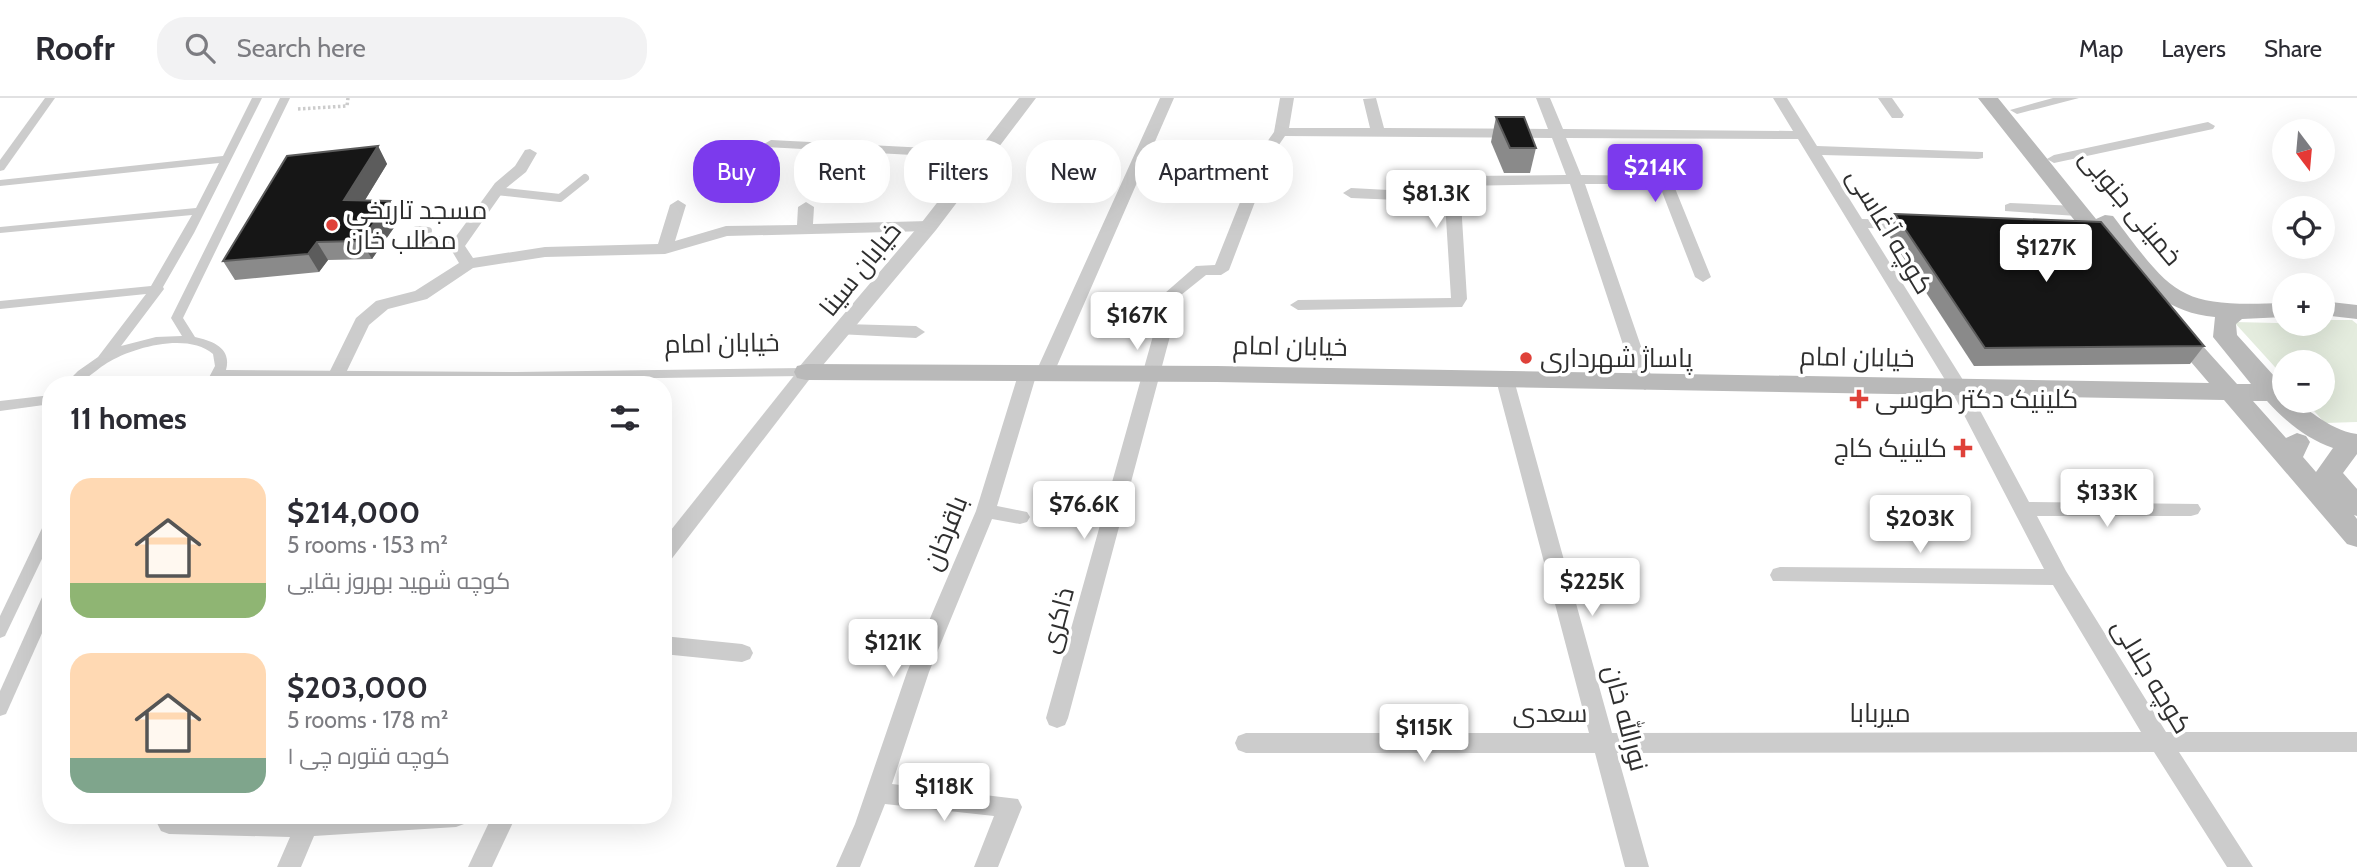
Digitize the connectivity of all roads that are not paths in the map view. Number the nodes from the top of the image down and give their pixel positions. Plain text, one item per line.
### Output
1 (50, 98) edge
2 (257, 98) edge
3 (285, 98) edge
4 (1028, 98) edge
5 (1167, 98) edge
6 (1287, 98) edge
7 (1543, 98) edge
8 (1780, 98) edge
9 (1885, 98) edge
10 (1988, 98) edge
11 (2072, 98) edge
12 (1370, 100) edge
13 (2012, 104) edge
14 (1897, 115) dead end
15 (1283, 116) joint
16 (2208, 126) dead end
17 (1281, 132) junction
18 (1378, 133) junction
19 (1556, 133) junction
20 (1804, 135) junction
21 (997, 140) edge
22 (780, 144) edge
23 (1813, 150) junction
24 (904, 151) edge
25 (530, 153) dead end
26 (1978, 155) dead end
27 (225, 159) junction
28 (2054, 159) junction
29 (0, 168) edge
30 (585, 178) dead end
31 (1574, 178) junction
32 (0, 183) edge
33 (496, 191) junction
34 (1351, 193) dead end
35 (1453, 198) junction
36 (947, 203) edge
37 (678, 205) dead end
38 (806, 207) dead end
39 (2010, 208) dead end
40 (198, 211) junction
41 (2073, 221) junction
42 (1856, 223) junction
43 (929, 226) junction
44 (1936, 226) edge
45 (804, 227) junction
46 (0, 230) edge
47 (417, 230) dead end
48 (461, 240) junction
49 (665, 249) junction
50 (468, 264) junction
51 (1703, 277) dead end
52 (158, 289) junction
53 (1173, 293) joint
54 (0, 305) edge
55 (1298, 305) dead end
56 (2335, 309) edge
57 (2272, 311) edge
58 (2237, 312) junction
59 (2357, 312) edge
60 (844, 330) junction
61 (916, 332) dead end
62 (190, 338) junction
63 (2190, 347) junction
64 (2241, 355) junction
65 (104, 358) junction
66 (807, 372) junction
67 (1151, 374) junction
68 (338, 375) junction
69 (1036, 375) junction
70 (82, 376) edge
71 (216, 376) edge
72 (313, 376) edge
73 (1505, 380) junction
74 (1645, 384) junction
75 (1959, 388) junction
76 (2272, 389) edge
77 (2228, 391) junction
78 (2272, 393) edge
79 (42, 400) edge
80 (0, 406) edge
81 (2295, 413) edge
82 (2305, 424) junction
83 (2354, 443) edge
84 (2289, 458) junction
85 (2357, 506) edge
86 (2023, 509) junction
87 (2191, 509) dead end
88 (986, 511) junction
89 (1020, 517) dead end
90 (2357, 537) edge
91 (42, 543) edge
92 (672, 544) edge
93 (1780, 575) dead end
94 (2059, 576) junction
95 (42, 615) edge
96 (0, 632) edge
97 (672, 646) edge
98 (742, 653) dead end
99 (0, 709) edge
100 (1057, 718) dead end
101 (1603, 741) junction
102 (2158, 742) junction
103 (2357, 742) edge
104 (1246, 743) dead end
105 (877, 793) junction
106 (215, 824) edge
107 (337, 824) edge
108 (500, 824) edge
109 (307, 826) junction
110 (289, 867) edge
111 (480, 867) edge
112 (848, 867) edge
113 (986, 867) edge
114 (1637, 867) edge
115 (2241, 867) edge

1 - 29 street
2 - 27 street
3 - 62 street
4 - 21 street, خیابان سینا
5 - 69 street
6 - 15 street
7 - 19 street
8 - 20 street, کوچه آغاسی
9 - 14 street
10 - 41 main road, خمینی جنوبی
11 - 13 street
12 - 18 street
13 - 28 main road, خمینی جنوبی
15 - 17 street
16 - 28 street
17 - 18 street
17 - 53 street
18 - 19 street
19 - 20 street
19 - 31 street
20 - 23 street, کوچه آغاسی
22 - 24 street
23 - 26 street
23 - 42 street, کوچه آغاسی
25 - 33 street
27 - 32 street
27 - 40 street
28 - 58 main road, خمینی جنوبی
30 - 33 lane
31 - 35 street
31 - 51 street
31 - 74 street
33 - 48 street
34 - 35 street
35 - 55 street
36 - 43 street, خیابان سینا
37 - 49 street
38 - 45 street
39 - 41 street
40 - 46 street
40 - 52 street
41 - 63 main road, خمینی جنوبی
42 - 44 street
42 - 75 street, کوچه آغاسی
43 - 45 street
43 - 60 street, خیابان سینا
45 - 49 street
47 - 48 lane
48 - 50 street
49 - 50 street
50 - 68 street
52 - 54 street
52 - 65 street
53 - 67 street, ذاکری
56 - 59 main road
57 - 58 main road, خمینی جنوبی
58 - 64 main road
60 - 61 street
60 - 66 street, خیابان سینا
62 - 65 street
62 - 71 street
63 - 64 main road
63 - 77 main road, خمینی جنوبی
64 - 76 main road
65 - 70 street
66 - 68 street, خیابان امام
66 - 69 main road, خیابان امام
66 - 92 street
67 - 69 main road, خیابان امام
67 - 73 main road, خیابان امام
67 - 100 street, ذاکری
68 - 72 street, خیابان امام
69 - 88 street, باقرخان
73 - 74 main road, خیابان امام
73 - 101 street, نورالله خان
74 - 75 main road, خیابان امام
75 - 77 main road, خیابان امام
75 - 86 street, کوچه آغاسی
77 - 78 main road, خیابان امام
77 - 84 main road, خمینی جنوبی
79 - 80 street
81 - 82 main road
82 - 83 main road
82 - 84 main road
83 - 85 main road
84 - 90 main road, خمینی جنوبی
86 - 87 street
86 - 94 street, کوچه جلالی
88 - 89 street
88 - 105 street, باقرخان
91 - 96 street
93 - 94 street
94 - 102 street, کوچه جلالی
95 - 99 street
97 - 98 street
101 - 102 street, میربابا
101 - 104 street, سعدی
101 - 114 street, نورالله خان
102 - 103 street, میربابا
102 - 115 street, کوچه جلالی
105 - 112 street, باقرخان
105 - 113 street
106 - 109 street
107 - 109 street
108 - 111 street
109 - 110 street

